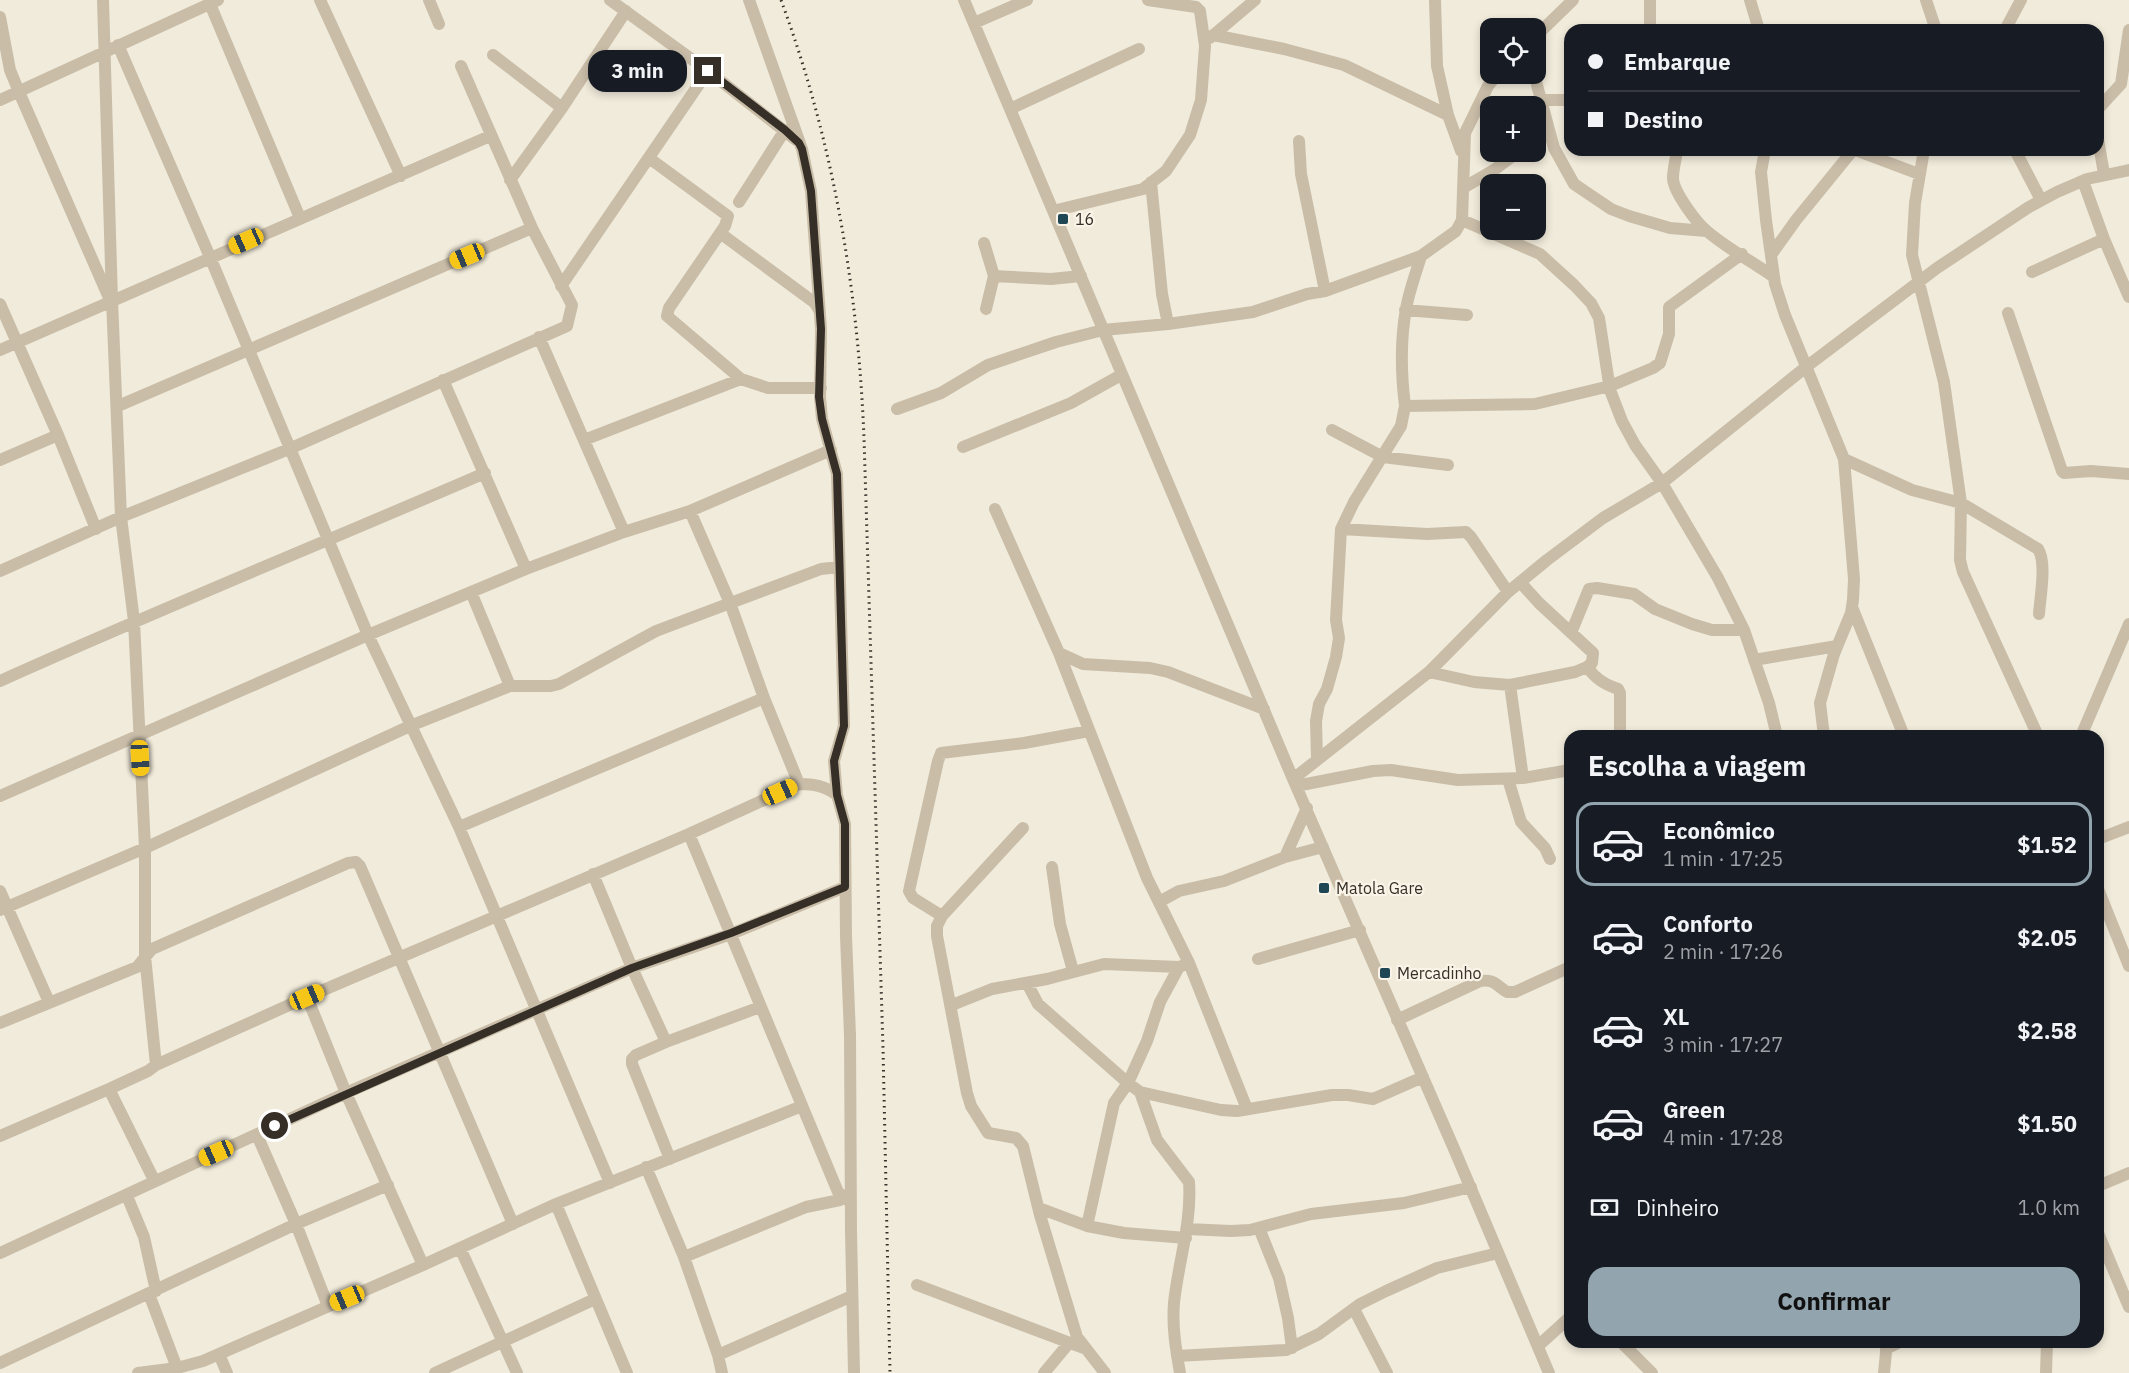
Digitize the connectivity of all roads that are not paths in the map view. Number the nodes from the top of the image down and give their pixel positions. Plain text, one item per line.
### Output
1 (103, 0) edge
2 (320, 0) edge
3 (429, 0) edge
4 (610, 0) edge
5 (749, 0) edge
6 (964, 0) edge
7 (1027, 0) edge
8 (1148, 0) edge
9 (1255, 0) edge
10 (1435, 0) edge
11 (1573, 0) edge
12 (1650, 0) edge
13 (1750, 0) edge
14 (1926, 0) edge
15 (2021, 0) edge
16 (214, 2) edge
17 (1202, 5) edge
18 (626, 11) junction
19 (0, 17) edge
20 (974, 23) junction
21 (439, 24) dead end
22 (1650, 24) edge
23 (1757, 24) edge
24 (1934, 24) edge
25 (2008, 24) edge
26 (1546, 26) edge
27 (2129, 30) edge
28 (1213, 35) junction
29 (118, 45) junction
30 (1204, 46) junction
31 (1140, 49) dead end
32 (105, 51) junction
33 (493, 55) dead end
34 (460, 66) dead end
35 (708, 71) junction
36 (1490, 84) edge
37 (19, 92) junction
38 (0, 100) edge
39 (1546, 100) edge
40 (1564, 100) edge
41 (2104, 103) edge
42 (562, 108) junction
43 (1010, 109) junction
44 (1448, 115) junction
45 (1546, 121) edge
46 (785, 130) junction
47 (490, 136) junction
48 (1299, 141) dead end
49 (799, 143) junction
50 (1676, 156) edge
51 (1764, 156) edge
52 (1849, 156) edge
53 (1870, 156) edge
54 (1923, 156) edge
55 (2018, 156) edge
56 (2101, 156) edge
57 (649, 158) junction
58 (1463, 158) junction
59 (1505, 162) edge
60 (2129, 170) edge
61 (1919, 174) junction
62 (2104, 174) junction
63 (401, 176) junction
64 (510, 180) junction
65 (2084, 180) junction
66 (1151, 182) junction
67 (1463, 188) junction
68 (2041, 200) junction
69 (739, 202) dead end
70 (1053, 212) junction
71 (300, 218) junction
72 (1462, 220) junction
73 (532, 228) junction
74 (1706, 231) junction
75 (720, 233) junction
76 (2104, 239) junction
77 (984, 243) dead end
78 (1742, 254) junction
79 (1771, 255) junction
80 (1421, 256) junction
81 (210, 257) junction
82 (2032, 272) dead end
83 (994, 276) junction
84 (1081, 276) junction
85 (1774, 277) junction
86 (1920, 281) junction
87 (561, 286) junction
88 (1325, 291) junction
89 (2129, 297) edge
90 (111, 301) junction
91 (0, 304) edge
92 (986, 309) dead end
93 (1405, 310) junction
94 (819, 311) junction
95 (2008, 313) dead end
96 (1467, 315) dead end
97 (1168, 324) junction
98 (1103, 330) junction
99 (539, 337) junction
100 (17, 343) junction
101 (0, 350) edge
102 (248, 351) junction
103 (1806, 367) junction
104 (1121, 375) junction
105 (741, 379) junction
106 (443, 380) junction
107 (1610, 386) junction
108 (821, 388) junction
109 (118, 406) junction
110 (1405, 406) junction
111 (897, 409) dead end
112 (1332, 430) dead end
113 (57, 435) junction
114 (584, 440) junction
115 (963, 447) dead end
116 (289, 449) junction
117 (831, 450) junction
118 (1383, 457) junction
119 (1845, 459) junction
120 (0, 460) edge
121 (1448, 465) dead end
122 (485, 473) junction
123 (2129, 474) edge
124 (1662, 483) junction
125 (1961, 503) junction
126 (995, 509) dead end
127 (690, 511) junction
128 (121, 517) junction
129 (96, 529) junction
130 (1341, 529) junction
131 (624, 532) junction
132 (329, 541) junction
133 (839, 567) junction
134 (526, 569) junction
135 (0, 571) edge
136 (1520, 582) junction
137 (471, 592) junction
138 (1508, 592) junction
139 (730, 603) junction
140 (1852, 607) junction
141 (2039, 615) dead end
142 (134, 621) junction
143 (2129, 624) edge
144 (1744, 630) junction
145 (1571, 633) junction
146 (368, 635) junction
147 (1838, 646) junction
148 (1059, 653) junction
149 (1754, 660) junction
150 (1587, 668) junction
151 (1429, 672) junction
152 (0, 681) edge
153 (1510, 685) junction
154 (510, 686) junction
155 (764, 698) junction
156 (1264, 709) junction
157 (410, 726) junction
158 (1620, 730) edge
159 (1776, 730) edge
160 (1823, 730) edge
161 (1902, 730) edge
162 (2035, 730) edge
163 (2084, 730) edge
164 (1089, 731) junction
165 (139, 735) junction
166 (1317, 759) junction
167 (1564, 771) edge
168 (1508, 778) junction
169 (1523, 778) junction
170 (1295, 782) junction
171 (799, 784) junction
172 (837, 795) junction
173 (0, 796) edge
174 (1306, 808) junction
175 (459, 827) junction
176 (2129, 827) edge
177 (1023, 828) dead end
178 (689, 834) junction
179 (2104, 837) edge
180 (1323, 847) junction
181 (145, 848) junction
182 (1285, 857) junction
183 (1550, 859) dead end
184 (1052, 867) dead end
185 (593, 874) junction
186 (845, 887) junction
187 (0, 891) edge
188 (1159, 902) junction
189 (2104, 904) edge
190 (3, 908) edge
191 (496, 915) junction
192 (942, 916) junction
193 (1360, 930) junction
194 (731, 933) junction
195 (145, 956) junction
196 (399, 958) junction
197 (1258, 959) dead end
198 (1184, 965) junction
199 (2129, 966) edge
200 (632, 968) junction
201 (1564, 970) edge
202 (1073, 971) junction
203 (1027, 983) junction
204 (307, 997) junction
205 (49, 1002) junction
206 (951, 1005) junction
207 (760, 1007) junction
208 (536, 1011) junction
209 (1397, 1020) junction
210 (0, 1023) edge
211 (666, 1042) junction
212 (440, 1053) junction
213 (156, 1065) junction
214 (1423, 1077) junction
215 (1128, 1083) junction
216 (109, 1089) junction
217 (1140, 1092) junction
218 (346, 1093) junction
219 (802, 1106) junction
220 (1247, 1108) junction
221 (257, 1135) junction
222 (0, 1136) edge
223 (670, 1159) junction
224 (646, 1167) junction
225 (2129, 1173) edge
226 (154, 1180) junction
227 (610, 1183) junction
228 (2104, 1183) edge
229 (388, 1185) junction
230 (1471, 1187) junction
231 (126, 1196) junction
232 (843, 1198) junction
233 (556, 1204) junction
234 (1039, 1208) junction
235 (296, 1224) junction
236 (513, 1224) junction
237 (1088, 1226) junction
238 (1260, 1228) junction
239 (1186, 1234) junction
240 (2104, 1247) edge
241 (460, 1248) junction
242 (0, 1253) edge
243 (1498, 1254) junction
244 (684, 1257) junction
245 (423, 1265) junction
246 (917, 1285) dead end
247 (153, 1293) junction
248 (852, 1296) junction
249 (595, 1299) junction
250 (328, 1306) junction
251 (2129, 1307) edge
252 (1354, 1309) junction
253 (1564, 1322) edge
254 (505, 1342) junction
255 (1069, 1343) junction
256 (1538, 1346) junction
257 (1292, 1348) junction
258 (1627, 1348) edge
259 (1886, 1348) edge
260 (2047, 1348) edge
261 (1086, 1349) junction
262 (219, 1354) junction
263 (718, 1355) junction
264 (1177, 1356) junction
265 (0, 1363) edge
266 (177, 1368) junction
267 (138, 1373) edge
268 (227, 1373) edge
269 (435, 1373) edge
270 (517, 1373) edge
271 (627, 1373) edge
272 (722, 1373) edge
273 (854, 1373) edge
274 (1044, 1373) edge
275 (1105, 1373) edge
276 (1180, 1373) edge
277 (1387, 1373) edge
278 (1549, 1373) edge
279 (1652, 1373) edge
280 (1884, 1373) edge
281 (2046, 1373) edge

1 - 32 street
2 - 63 street
3 - 21 street
4 - 18 street
5 - 49 street
6 - 20 street
7 - 20 street
8 - 17 street
9 - 28 street
10 - 44 street
11 - 26 street
12 - 22 street
13 - 23 street
14 - 24 street
15 - 25 street
16 - 29 street
16 - 71 street
17 - 30 street
18 - 35 street
18 - 42 street
19 - 37 street
20 - 43 street
27 - 41 street
28 - 30 street
28 - 44 street
29 - 32 street
29 - 81 street
30 - 66 street
31 - 43 street
32 - 37 street
32 - 90 street
33 - 42 street
34 - 47 street
35 - 46 street
35 - 57 street
36 - 58 street
37 - 38 street
37 - 90 street
39 - 40 street
42 - 64 street
43 - 70 street
44 - 58 street
45 - 74 street
46 - 49 street
46 - 69 street
47 - 63 street
47 - 64 street
48 - 88 street
49 - 94 street
50 - 74 street
51 - 79 street
52 - 79 street
53 - 61 street
54 - 61 street
55 - 68 street
56 - 62 street
57 - 75 street
57 - 87 street
58 - 67 street
59 - 67 street
60 - 62 street
61 - 86 street
62 - 65 street
63 - 71 street
64 - 73 street
65 - 68 street
65 - 76 street
66 - 70 street
66 - 97 street
67 - 72 street
68 - 86 street
70 - 84 street
71 - 81 street
72 - 80 street
72 - 107 street
73 - 87 street
73 - 102 street
74 - 78 street
75 - 94 street
75 - 105 street
76 - 82 street
76 - 89 street
77 - 83 street
78 - 85 street
78 - 107 street
79 - 85 street
80 - 88 street
80 - 93 street
81 - 90 street
81 - 102 street
83 - 84 street
83 - 92 street
84 - 98 street
85 - 103 street
86 - 103 street
86 - 125 street
87 - 99 street
88 - 97 street
90 - 100 street
90 - 109 street
91 - 100 street
93 - 96 street
93 - 110 street
94 - 108 street
95 - 123 street
97 - 98 street
98 - 104 street
98 - 111 street
99 - 106 street
99 - 114 street
100 - 101 street
100 - 113 street
102 - 109 street
102 - 116 street
103 - 119 street
103 - 124 street
104 - 115 street
104 - 156 street
105 - 108 street
105 - 114 street
106 - 116 street
106 - 122 street
107 - 110 street
107 - 124 street
108 - 117 street
109 - 128 street
110 - 118 street
112 - 118 street
113 - 120 street
113 - 129 street
114 - 131 street
116 - 128 street
116 - 132 street
117 - 127 street
117 - 133 street
118 - 121 street
118 - 130 street
119 - 125 street
119 - 140 street
122 - 132 street
122 - 134 street
124 - 136 street
124 - 144 street
125 - 141 street
125 - 162 street
126 - 148 street
127 - 131 street
127 - 139 street
128 - 129 street
128 - 142 street
129 - 135 street
130 - 138 street
130 - 166 street
131 - 134 street
132 - 142 street
132 - 146 street
133 - 139 street
133 - 172 street
134 - 137 street
136 - 138 street
136 - 145 street
137 - 146 street
137 - 154 street
138 - 151 street
139 - 154 street
139 - 155 street
140 - 147 street
140 - 161 street
142 - 152 street
142 - 165 street
143 - 163 street
144 - 145 street
144 - 149 street
145 - 150 street
146 - 157 street
146 - 165 street
147 - 149 street
147 - 160 street
148 - 156 street
148 - 164 street
149 - 159 street
150 - 153 street
150 - 158 street
151 - 153 street
151 - 166 street
153 - 169 street
154 - 157 street
155 - 171 street
155 - 175 street
156 - 170 street
157 - 175 street
157 - 181 street
164 - 188 street
164 - 192 street
165 - 173 street
165 - 181 street
166 - 170 street
167 - 169 street
168 - 169 street
168 - 170 street
168 - 183 street
170 - 174 street
171 - 172 street
171 - 178 street
172 - 186 street
174 - 180 street
174 - 182 street
175 - 191 street
176 - 179 street
177 - 192 street
178 - 185 street
178 - 194 street
180 - 182 street
180 - 193 street
181 - 190 street
181 - 195 street
182 - 188 street
184 - 202 street
185 - 191 street
185 - 200 street
186 - 194 street
186 - 232 street
187 - 190 street
188 - 198 street
189 - 199 street
190 - 205 street
191 - 196 street
191 - 208 street
192 - 206 street
193 - 197 street
193 - 209 street
194 - 200 street
194 - 207 street
195 - 196 street
195 - 205 street
195 - 213 street
196 - 204 street
196 - 212 street
198 - 202 street
198 - 215 street
198 - 220 street
200 - 208 street
200 - 211 street
201 - 209 street
202 - 203 street
203 - 206 street
203 - 215 street
204 - 213 street
204 - 218 street
205 - 210 street
206 - 234 street
207 - 211 street
207 - 219 street
208 - 212 street
208 - 227 street
209 - 214 street
211 - 223 street
212 - 218 street
212 - 236 street
213 - 216 street
214 - 220 street
214 - 230 street
215 - 217 street
215 - 237 street
216 - 222 street
216 - 226 street
217 - 220 street
217 - 239 street
218 - 221 street
218 - 229 street
219 - 223 street
219 - 232 street
221 - 226 street
221 - 235 street
223 - 224 street
224 - 227 street
224 - 244 street
225 - 228 street
226 - 231 street
227 - 233 street
229 - 235 street
229 - 245 street
230 - 238 street
230 - 243 street
231 - 242 street
231 - 247 street
232 - 244 street
232 - 248 street
233 - 236 street
233 - 249 street
234 - 237 street
234 - 261 street
235 - 247 street
235 - 250 street
236 - 241 street
237 - 239 street
238 - 239 street
238 - 257 street
239 - 264 street
240 - 251 street
241 - 245 street
241 - 254 street
243 - 252 street
243 - 256 street
244 - 263 street
245 - 250 street
246 - 255 street
247 - 265 street
247 - 266 street
248 - 263 street
248 - 273 street
249 - 254 street
249 - 271 street
250 - 262 street
252 - 257 street
252 - 277 street
253 - 256 street
254 - 269 street
254 - 270 street
255 - 261 street
255 - 274 street
256 - 278 street
257 - 264 street
258 - 279 street
259 - 280 street
260 - 281 street
261 - 275 street
262 - 266 street
262 - 268 street
263 - 272 street
264 - 276 street
266 - 267 street

